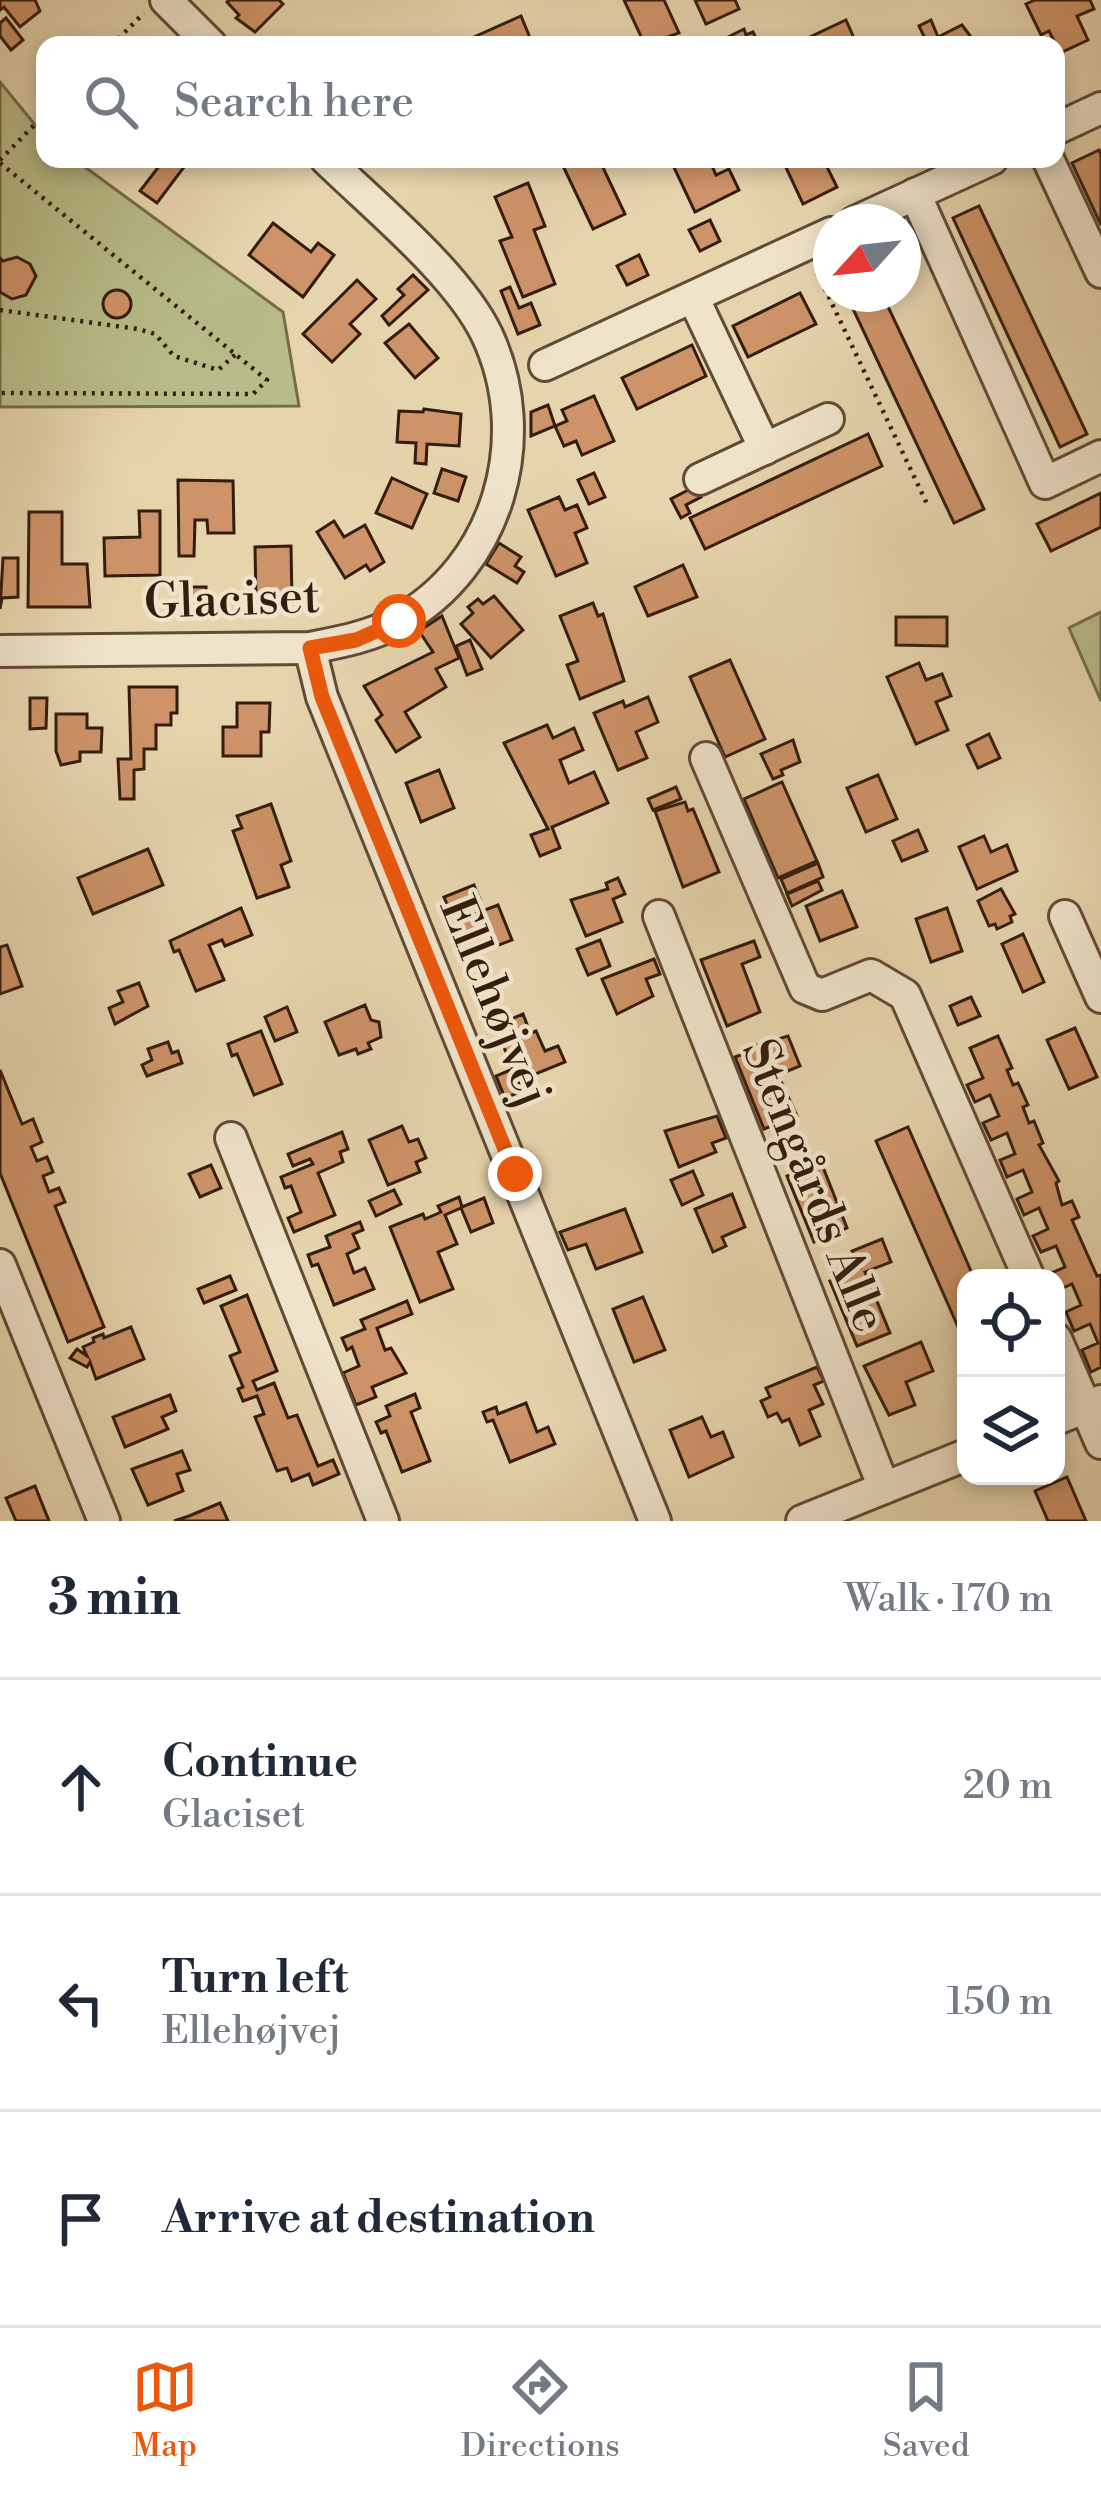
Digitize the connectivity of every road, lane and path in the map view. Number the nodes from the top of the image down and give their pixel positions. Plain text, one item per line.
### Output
1 (156, 0) edge
2 (166, 0) edge
3 (121, 36) edge
4 (202, 36) edge
5 (1101, 108) edge
6 (36, 124) edge
7 (1065, 125) edge
8 (0, 162) edge
9 (335, 168) edge
10 (972, 168) edge
11 (1052, 168) edge
12 (915, 194) junction
13 (894, 204) edge
14 (813, 242) edge
15 (1101, 272) edge
16 (693, 297) junction
17 (0, 310) edge
18 (848, 312) edge
19 (237, 353) junction
20 (545, 365) dead end
21 (0, 393) edge
22 (828, 419) dead end
23 (764, 449) junction
24 (1101, 456) edge
25 (700, 479) dead end
26 (928, 506) dead end
27 (310, 648) junction
28 (0, 651) edge
29 (706, 758) dead end
30 (659, 916) dead end
31 (1065, 916) dead end
32 (1101, 997) edge
33 (231, 1138) dead end
34 (0, 1265) edge
35 (1025, 1269) edge
36 (1065, 1354) edge
37 (1094, 1404) edge
38 (1065, 1415) edge
39 (1101, 1443) edge
40 (957, 1459) edge
41 (884, 1488) junction
42 (104, 1521) edge
43 (383, 1521) edge
44 (655, 1521) edge
45 (802, 1521) edge

1 - 3 path
2 - 4 street
5 - 7 street
6 - 8 path
8 - 19 path
9 - 27 street, Glaciset
10 - 12 street
11 - 15 street
12 - 13 street
12 - 24 street
14 - 16 street
16 - 20 street
16 - 23 street
17 - 19 path
18 - 26 path
19 - 21 path
22 - 23 street
23 - 25 street
27 - 28 street, Glaciset
27 - 44 street, Ellehøjvej
29 - 35 street, Stengårds Alle
30 - 41 street, Stengårds Alle
31 - 32 street
33 - 43 street
34 - 42 street
36 - 37 street
37 - 38 street
37 - 39 street
40 - 41 street
41 - 45 street

